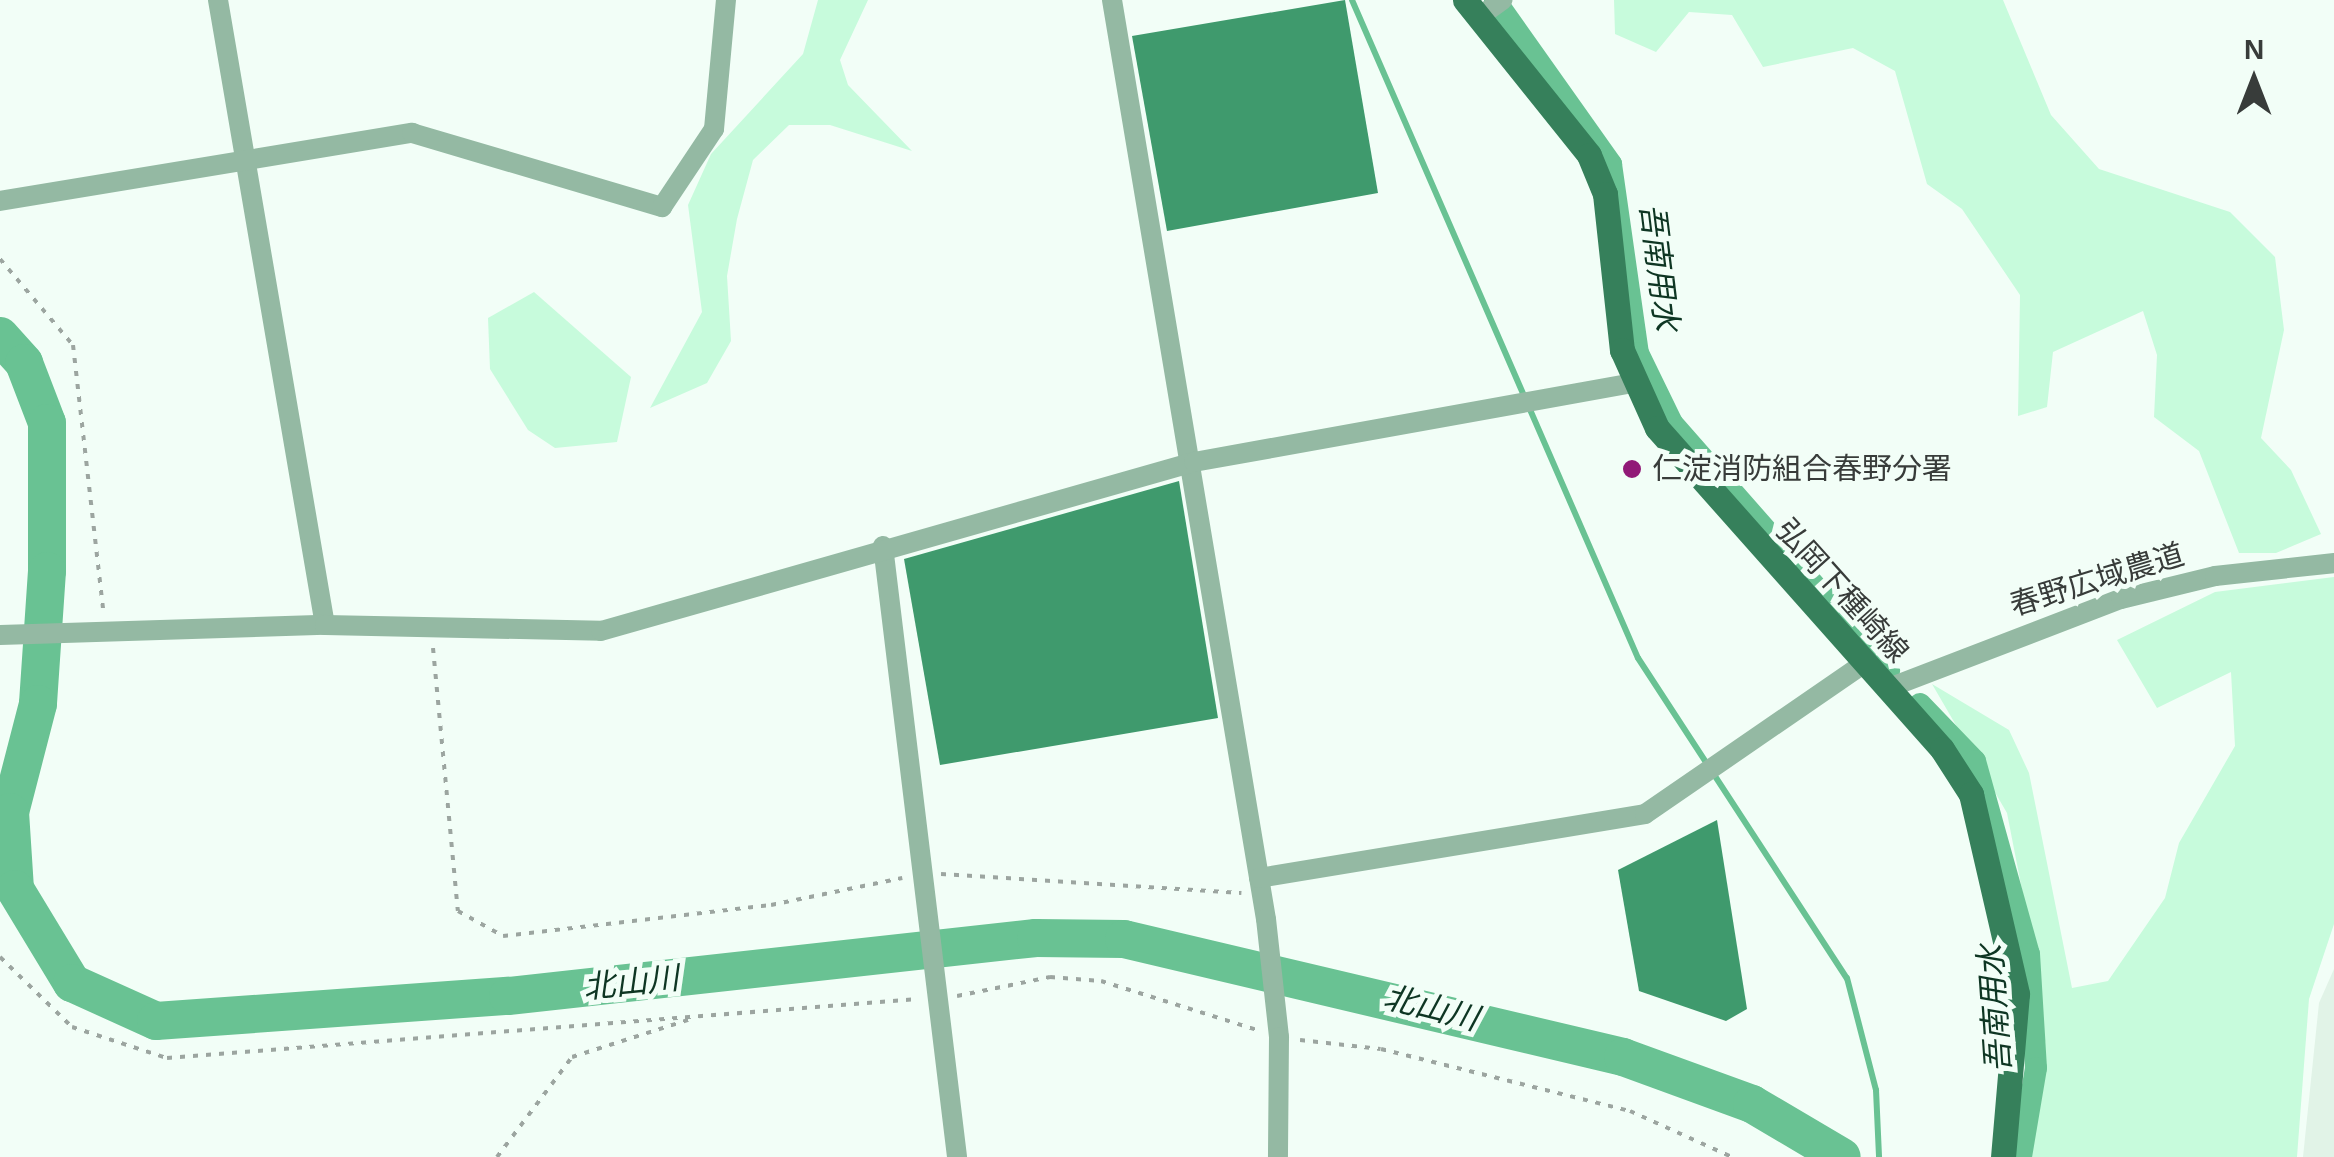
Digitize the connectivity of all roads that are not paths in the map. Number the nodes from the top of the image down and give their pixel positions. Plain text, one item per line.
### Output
1 (218, 0) edge
2 (726, 0) edge
3 (1112, 0) edge
4 (1483, 7) edge
5 (244, 161) junction
6 (0, 201) edge
7 (1633, 383) junction
8 (1194, 462) junction
9 (884, 546) junction
10 (2334, 563) edge
11 (324, 625) junction
12 (0, 635) edge
13 (1862, 665) junction
14 (1886, 689) junction
15 (1260, 887) junction
16 (958, 1157) edge
17 (1278, 1157) edge
18 (2003, 1157) edge

1 - 5 street
2 - 5 street
3 - 8 street
4 - 7 main road, 弘岡下種崎線
5 - 6 street
5 - 11 street
7 - 8 street
7 - 13 main road, 弘岡下種崎線
8 - 9 street
8 - 15 street
9 - 11 street
9 - 16 street
10 - 14 street, 春野広域農道
11 - 12 street
13 - 14 main road, 弘岡下種崎線
13 - 15 street
14 - 18 main road, 弘岡下種崎線
15 - 17 street

